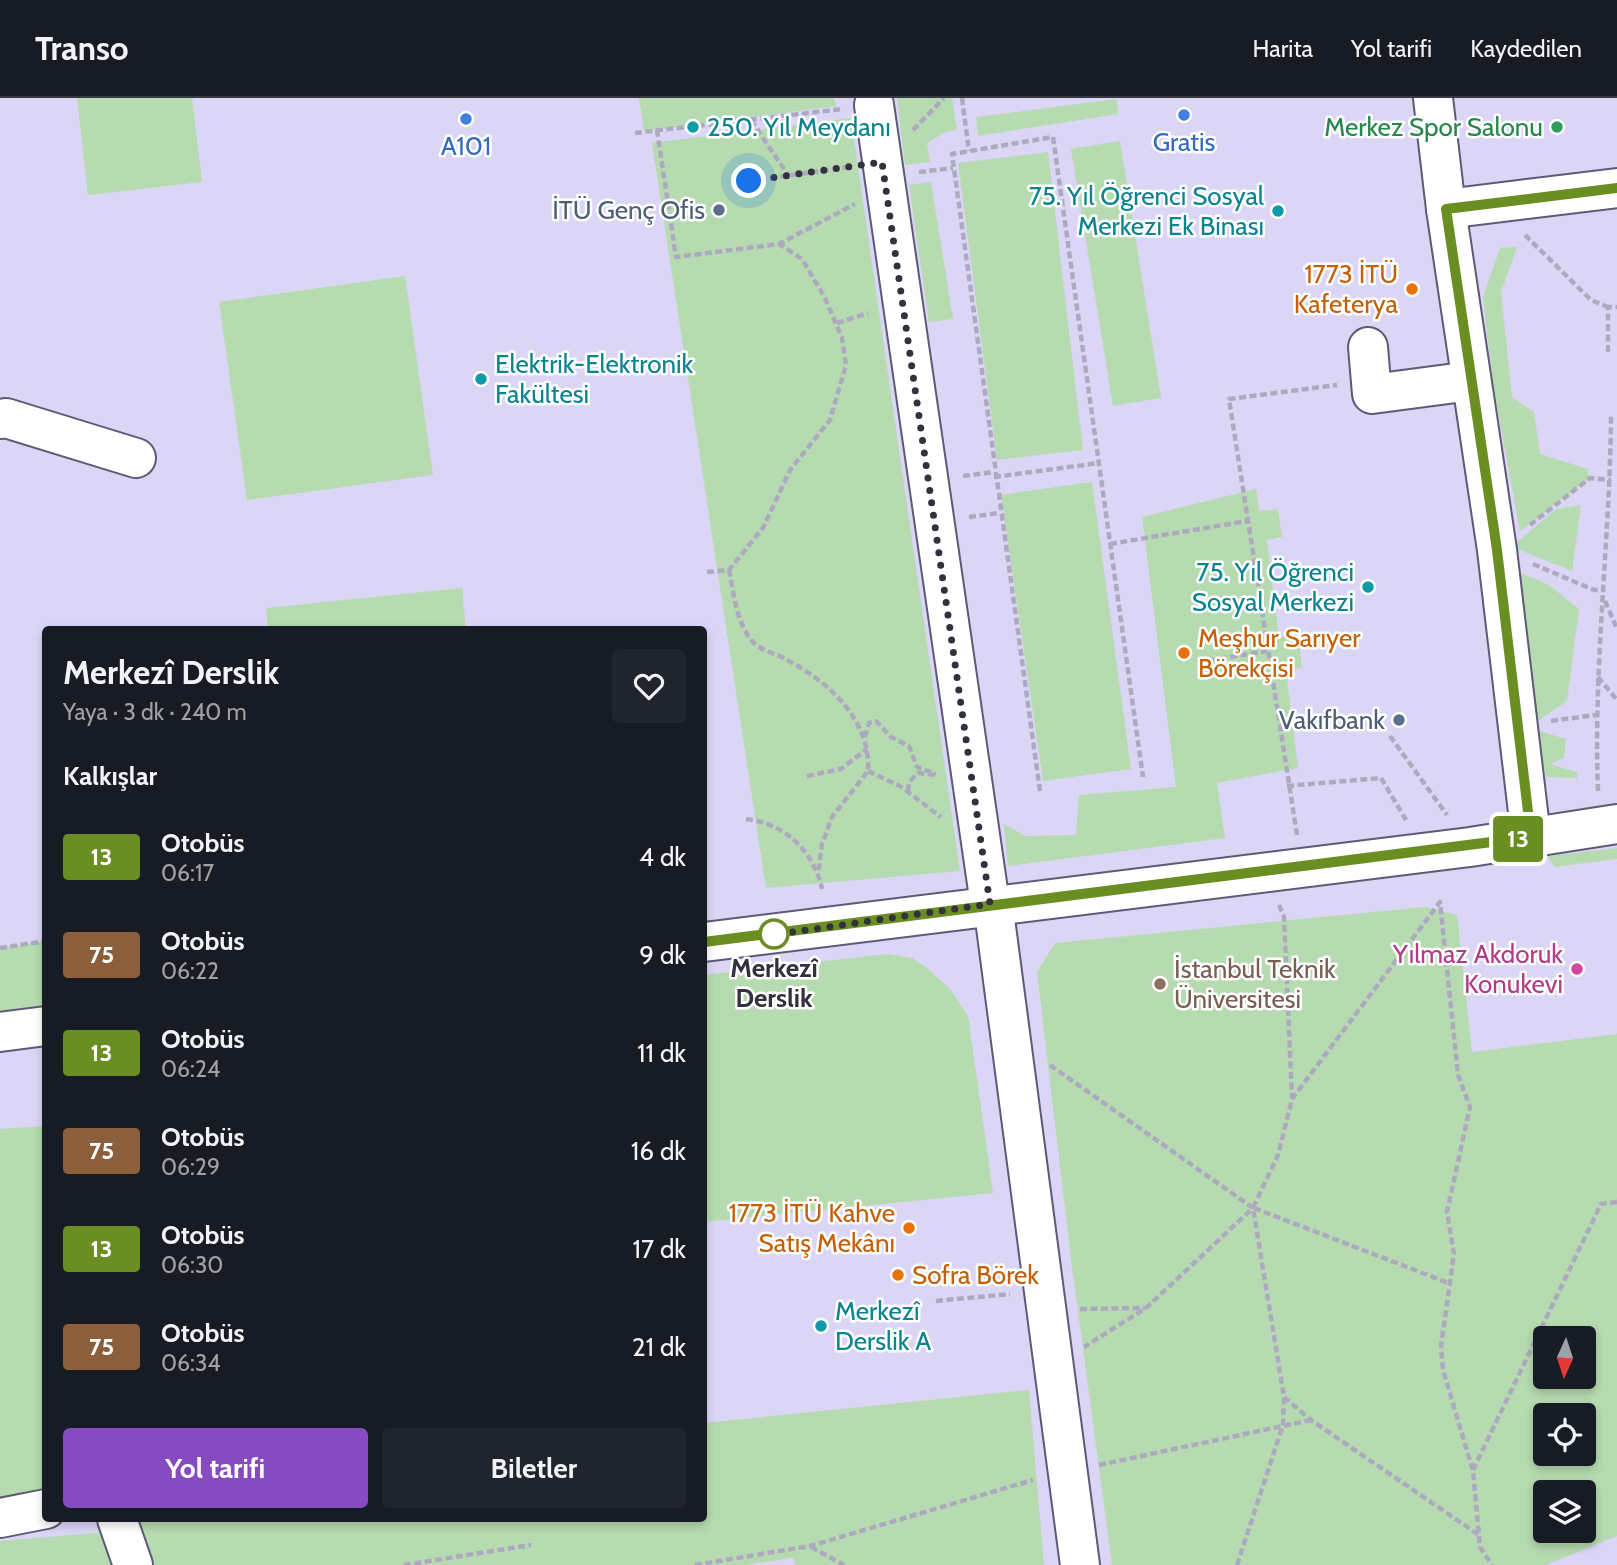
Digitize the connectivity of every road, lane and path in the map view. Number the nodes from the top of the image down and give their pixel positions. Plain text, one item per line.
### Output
1 (962, 98) edge
2 (1433, 98) edge
3 (874, 105) joint
4 (751, 120) junction
5 (657, 130) junction
6 (635, 133) dead end
7 (969, 151) junction
8 (953, 168) junction
9 (936, 170) dead end
10 (788, 175) junction
11 (884, 175) junction
12 (749, 181) dead end
13 (1617, 188) edge
14 (1493, 203) junction
15 (1446, 209) junction
16 (779, 244) junction
17 (1617, 306) edge
18 (1608, 307) junction
19 (1608, 352) dead end
20 (1369, 364) joint
21 (1471, 381) junction
22 (1611, 416) dead end
23 (0, 419) edge
24 (136, 458) dead end
25 (1099, 463) junction
26 (979, 474) dead end
27 (994, 474) junction
28 (1611, 480) junction
29 (999, 513) junction
30 (986, 515) dead end
31 (1247, 521) junction
32 (1110, 544) junction
33 (1497, 550) junction
34 (729, 570) junction
35 (707, 572) dead end
36 (1605, 590) junction
37 (1604, 600) junction
38 (1617, 629) edge
39 (1267, 651) junction
40 (1199, 662) dead end
41 (1598, 677) junction
42 (1617, 700) edge
43 (1391, 736) dead end
44 (864, 737) junction
45 (868, 749) junction
46 (868, 771) junction
47 (937, 775) dead end
48 (807, 776) dead end
49 (1143, 777) dead end
50 (1287, 786) junction
51 (1040, 791) dead end
52 (1290, 804) dead end
53 (746, 819) dead end
54 (1608, 826) edge
55 (1531, 837) junction
56 (981, 846) junction
57 (1470, 847) junction
58 (1424, 851) junction
59 (1270, 873) junction
60 (818, 875) junction
61 (822, 889) dead end
62 (991, 904) junction
63 (42, 942) edge
64 (707, 942) edge
65 (0, 948) edge
66 (42, 1027) edge
67 (0, 1032) edge
68 (1043, 1061) dead end
69 (1292, 1099) junction
70 (1617, 1202) edge
71 (1253, 1208) junction
72 (1451, 1284) junction
73 (1018, 1293) dead end
74 (936, 1301) dead end
75 (1146, 1308) junction
76 (1075, 1309) dead end
77 (1080, 1350) dead end
78 (1284, 1397) junction
79 (1311, 1420) junction
80 (1283, 1425) junction
81 (1068, 1471) junction
82 (1473, 1471) junction
83 (42, 1510) edge
84 (0, 1518) edge
85 (118, 1522) edge
86 (1480, 1536) junction
87 (531, 1545) dead end
88 (810, 1546) junction
89 (133, 1565) edge
90 (404, 1565) edge
91 (695, 1565) edge
92 (844, 1565) edge
93 (1080, 1565) edge
94 (1237, 1565) edge
95 (1492, 1565) edge

1 - 7 path
2 - 15 street
3 - 4 path
3 - 11 street
4 - 5 path
4 - 10 path
5 - 6 path
5 - 16 path
7 - 8 path
7 - 25 path
8 - 9 path
8 - 27 path
10 - 11 path
10 - 12 path
11 - 16 path
11 - 56 street
13 - 14 street
14 - 15 street
14 - 18 path
15 - 21 street
16 - 34 path
17 - 18 path
18 - 19 path
20 - 21 street
20 - 31 path
21 - 33 street
22 - 28 path
23 - 24 street
25 - 27 path
25 - 32 path
26 - 27 path
27 - 29 path
28 - 33 path
28 - 36 path
29 - 30 path
29 - 51 path
31 - 32 path
31 - 39 path
32 - 49 path
33 - 36 path
33 - 55 street
34 - 35 path
34 - 44 path
36 - 37 path
37 - 38 path
37 - 41 path
39 - 40 path
39 - 50 path
41 - 42 path
41 - 54 path
43 - 57 path
44 - 45 path
44 - 47 path
45 - 46 path
45 - 48 path
46 - 56 path
46 - 60 path
50 - 52 path
50 - 58 path
53 - 60 path
54 - 55 street
55 - 57 street
56 - 62 street
57 - 58 street
58 - 59 street
59 - 62 street
59 - 69 path
60 - 61 path
62 - 64 street
62 - 81 street
63 - 65 path
66 - 67 street
68 - 71 path
69 - 71 path
69 - 72 path
70 - 82 path
71 - 72 path
71 - 75 path
71 - 78 path
72 - 82 path
73 - 74 path
75 - 76 path
75 - 77 path
78 - 79 path
78 - 80 path
79 - 80 path
79 - 86 path
80 - 81 path
80 - 94 path
81 - 88 path
81 - 93 street
82 - 86 path
83 - 84 street
85 - 89 street
86 - 95 path
87 - 90 path
88 - 91 path
88 - 92 path

